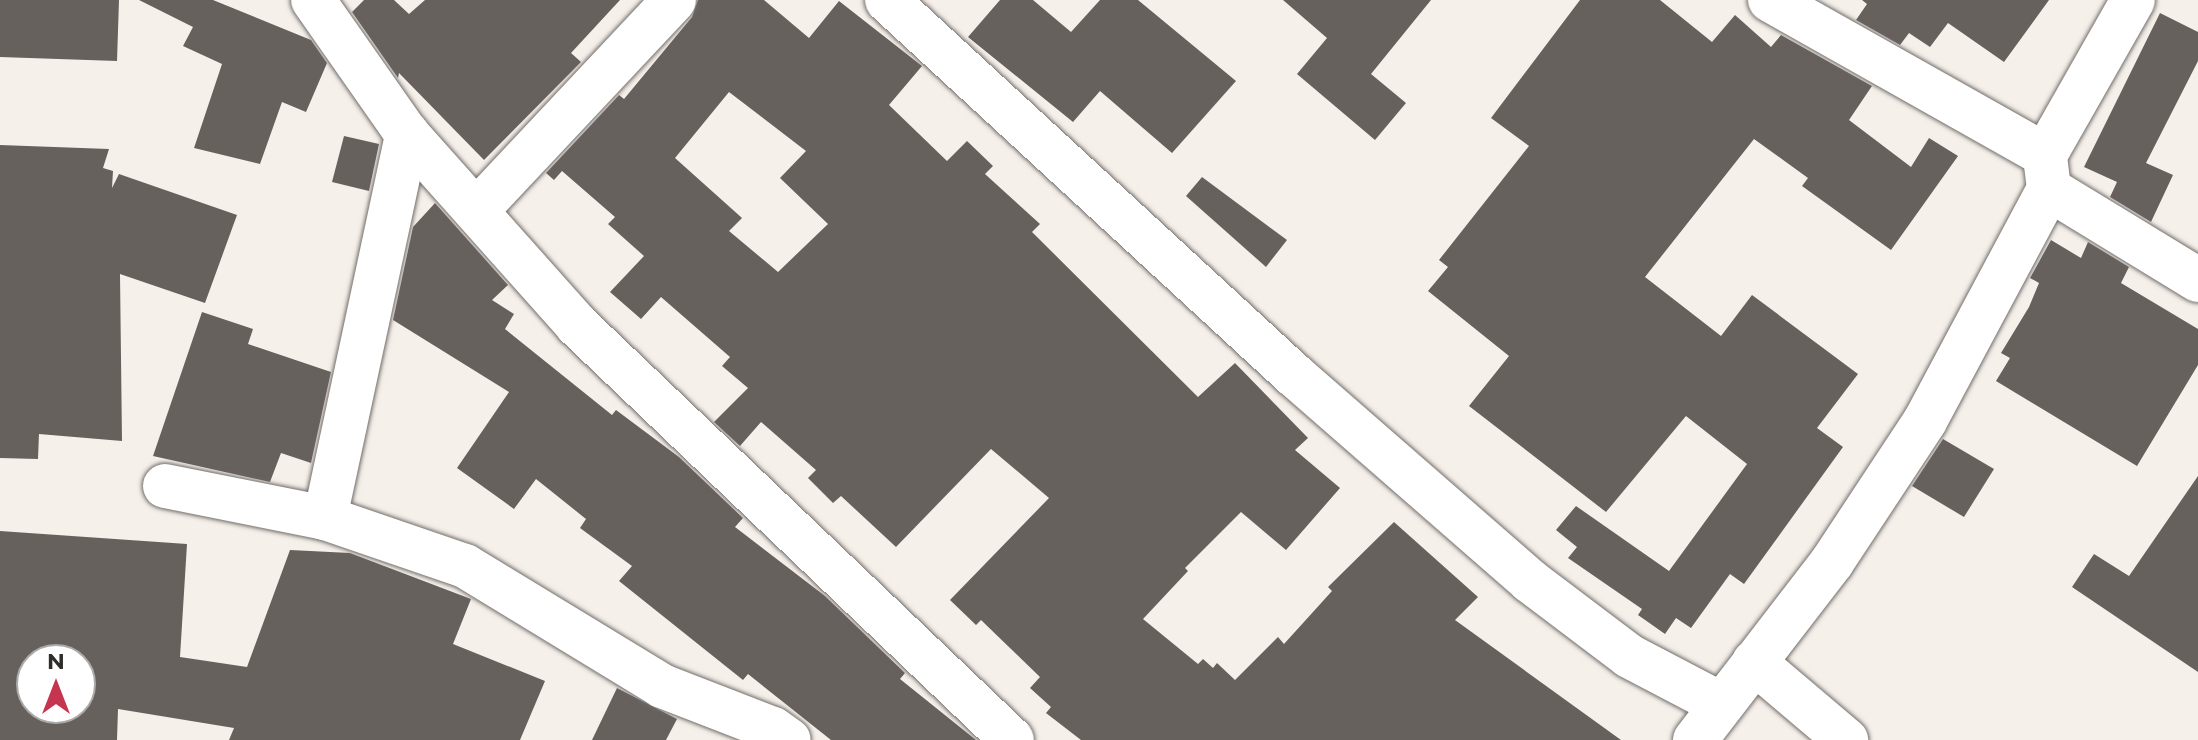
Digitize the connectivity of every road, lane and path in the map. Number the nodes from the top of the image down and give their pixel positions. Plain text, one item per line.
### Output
1 (313, 0) edge
2 (674, 0) edge
3 (887, 0) edge
4 (1770, 0) edge
5 (2133, 0) edge
6 (407, 134) junction
7 (2047, 172) junction
8 (476, 211) junction
9 (2198, 280) edge
10 (165, 486) dead end
11 (325, 518) junction
12 (1754, 662) junction
13 (1721, 704) junction
14 (998, 736) edge
15 (789, 740) edge
16 (1695, 740) edge
17 (1846, 740) edge

1 - 6 street
2 - 8 street
3 - 13 street
4 - 7 street
5 - 7 street
6 - 8 street
6 - 11 street
7 - 9 street
7 - 12 street
8 - 14 street
10 - 11 street
11 - 15 street
12 - 13 street
12 - 17 street
13 - 16 street

